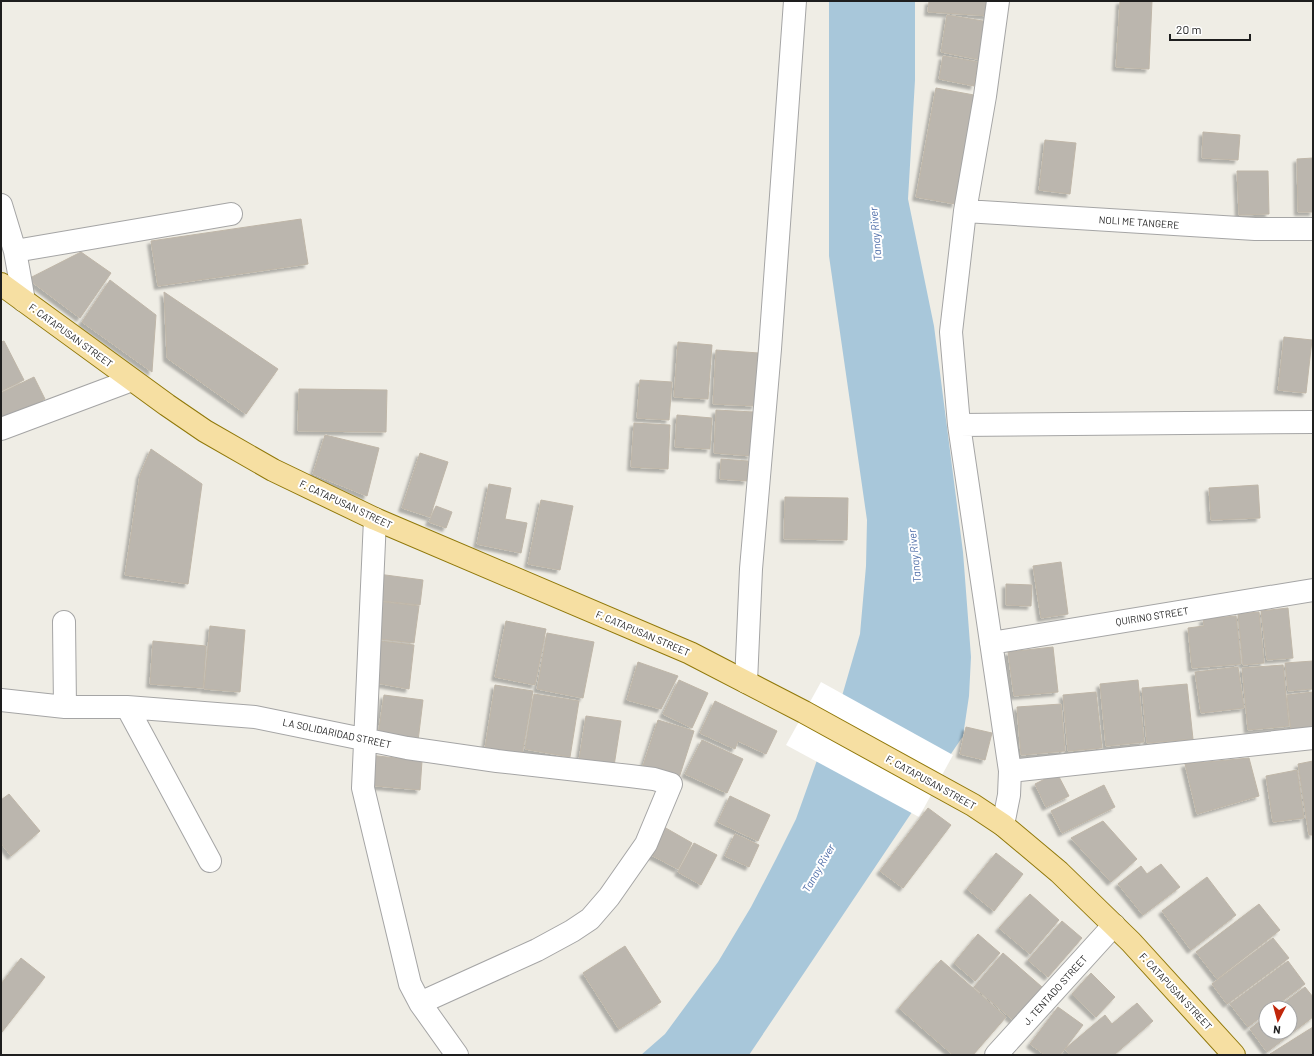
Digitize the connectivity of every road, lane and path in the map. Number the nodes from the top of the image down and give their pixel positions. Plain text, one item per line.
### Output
1 (795, 1) edge
2 (998, 1) edge
3 (1, 205) edge
4 (965, 211) junction
5 (231, 214) dead end
6 (1313, 229) edge
7 (15, 251) junction
8 (1, 284) edge
9 (24, 301) junction
10 (132, 380) junction
11 (1313, 422) edge
12 (959, 425) junction
13 (1, 429) edge
14 (375, 519) junction
15 (1313, 590) edge
16 (64, 622) dead end
17 (991, 643) junction
18 (746, 682) junction
19 (1, 700) edge
20 (65, 707) junction
21 (127, 707) junction
22 (1313, 738) edge
23 (366, 739) junction
24 (1010, 772) junction
25 (1003, 825) junction
26 (210, 861) dead end
27 (1114, 925) junction
28 (420, 1003) junction
29 (457, 1055) edge
30 (996, 1055) edge
31 (1234, 1055) edge

1 - 18 street
2 - 4 street
3 - 7 street
4 - 6 street, NOLI ME TANGERE
4 - 12 street
5 - 7 street
7 - 9 street
8 - 9 main road, F. CATAPUSAN STREET
9 - 10 main road, F. CATAPUSAN STREET
10 - 13 street
10 - 14 main road, F. CATAPUSAN STREET
11 - 12 street
12 - 17 street
14 - 18 main road, F. CATAPUSAN STREET
14 - 23 street
15 - 17 street, QUIRINO STREET
16 - 20 street
17 - 24 street
18 - 25 main road, F. CATAPUSAN STREET
19 - 20 street, LA SOLIDARIDAD STREET
20 - 21 street, LA SOLIDARIDAD STREET
21 - 23 street, LA SOLIDARIDAD STREET
21 - 26 street
22 - 24 street
23 - 28 street
23 - 28 street, LA SOLIDARIDAD STREET
24 - 25 street
25 - 27 main road, F. CATAPUSAN STREET
27 - 30 street, J. TENTADO STREET
27 - 31 main road, F. CATAPUSAN STREET
28 - 29 street

